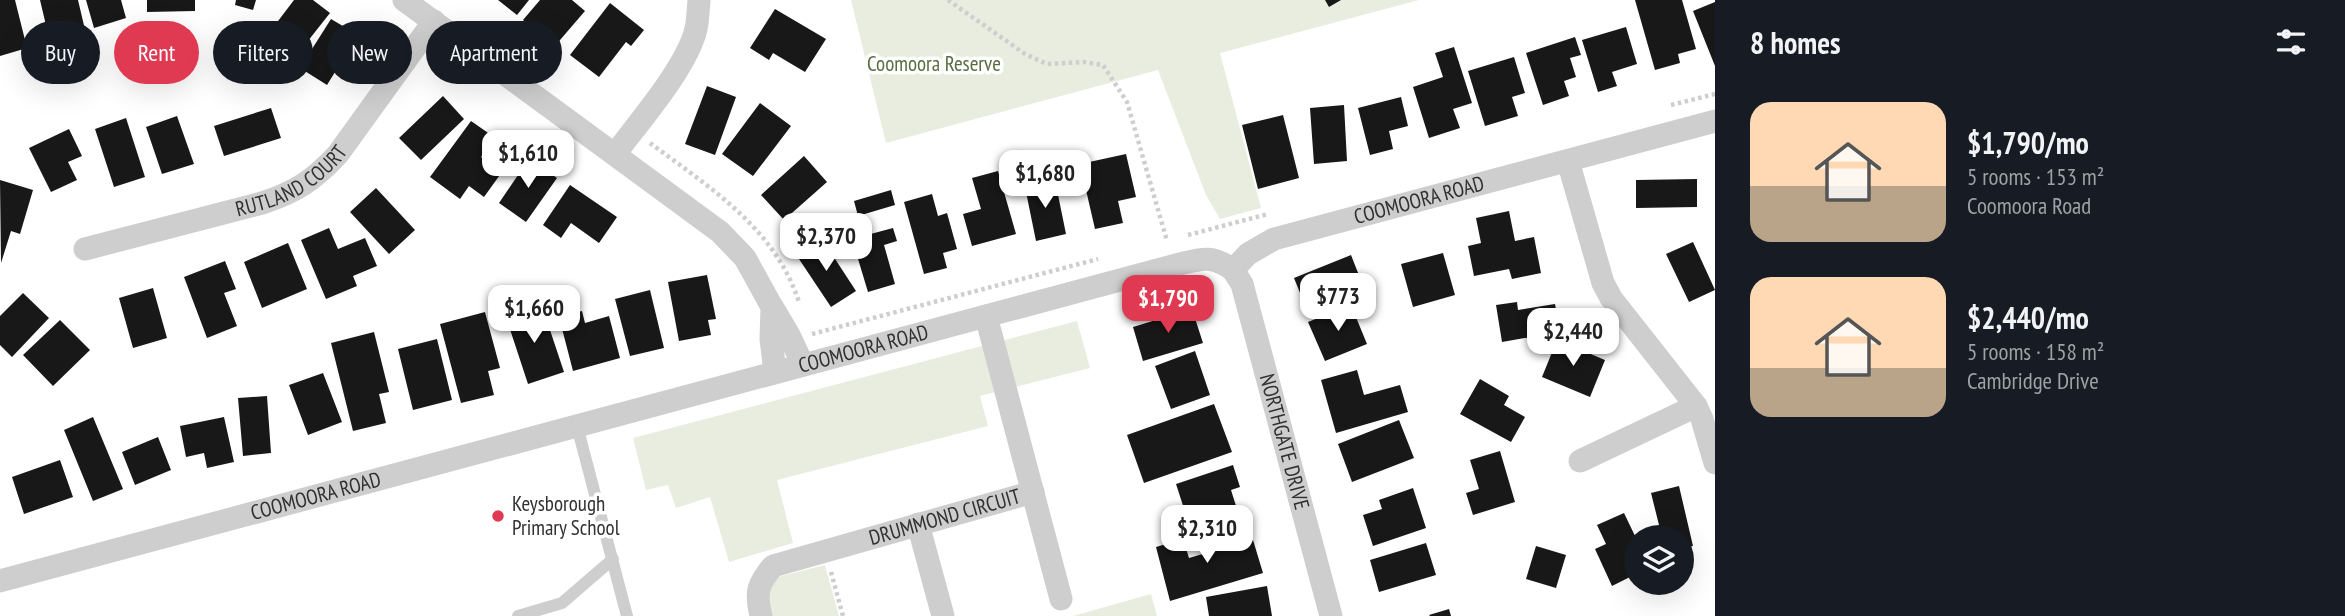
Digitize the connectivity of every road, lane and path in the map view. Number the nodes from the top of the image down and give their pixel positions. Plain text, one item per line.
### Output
1 (404, 0) edge
2 (948, 0) edge
3 (699, 1) edge
4 (434, 21) edge
5 (426, 32) edge
6 (520, 84) edge
7 (1715, 121) edge
8 (632, 131) junction
9 (615, 154) junction
10 (1569, 161) junction
11 (1167, 240) dead end
12 (85, 249) dead end
13 (1101, 258) dead end
14 (1233, 270) junction
15 (800, 304) dead end
16 (771, 306) junction
17 (986, 316) junction
18 (807, 325) dead end
19 (803, 365) junction
20 (775, 372) junction
21 (1696, 406) junction
22 (576, 426) junction
23 (1580, 461) dead end
24 (1715, 463) edge
25 (1033, 492) junction
26 (918, 524) junction
27 (825, 551) junction
28 (613, 559) junction
29 (0, 581) edge
30 (1062, 599) dead end
31 (518, 616) edge
32 (627, 616) edge
33 (761, 616) edge
34 (843, 616) edge
35 (943, 616) edge
36 (1331, 616) edge

1 - 4 street
2 - 11 path
3 - 8 street
5 - 12 street, RUTLAND COURT
6 - 9 street
7 - 10 street, COOMOORA ROAD
8 - 9 street
8 - 15 path
9 - 16 street
10 - 14 street, COOMOORA ROAD
10 - 21 street
13 - 18 path
14 - 17 street, COOMOORA ROAD
14 - 36 street, NORTHGATE DRIVE
16 - 19 street
16 - 20 street
17 - 19 street, COOMOORA ROAD
17 - 25 street, DRUMMOND CIRCUIT
19 - 20 street, COOMOORA ROAD
20 - 22 street, COOMOORA ROAD
21 - 23 street
21 - 24 street
22 - 28 lane
22 - 29 street, COOMOORA ROAD
25 - 26 street, DRUMMOND CIRCUIT
25 - 30 street
26 - 27 street, DRUMMOND CIRCUIT
26 - 35 street
27 - 33 street, DRUMMOND CIRCUIT
27 - 34 path
28 - 31 lane
28 - 32 lane

